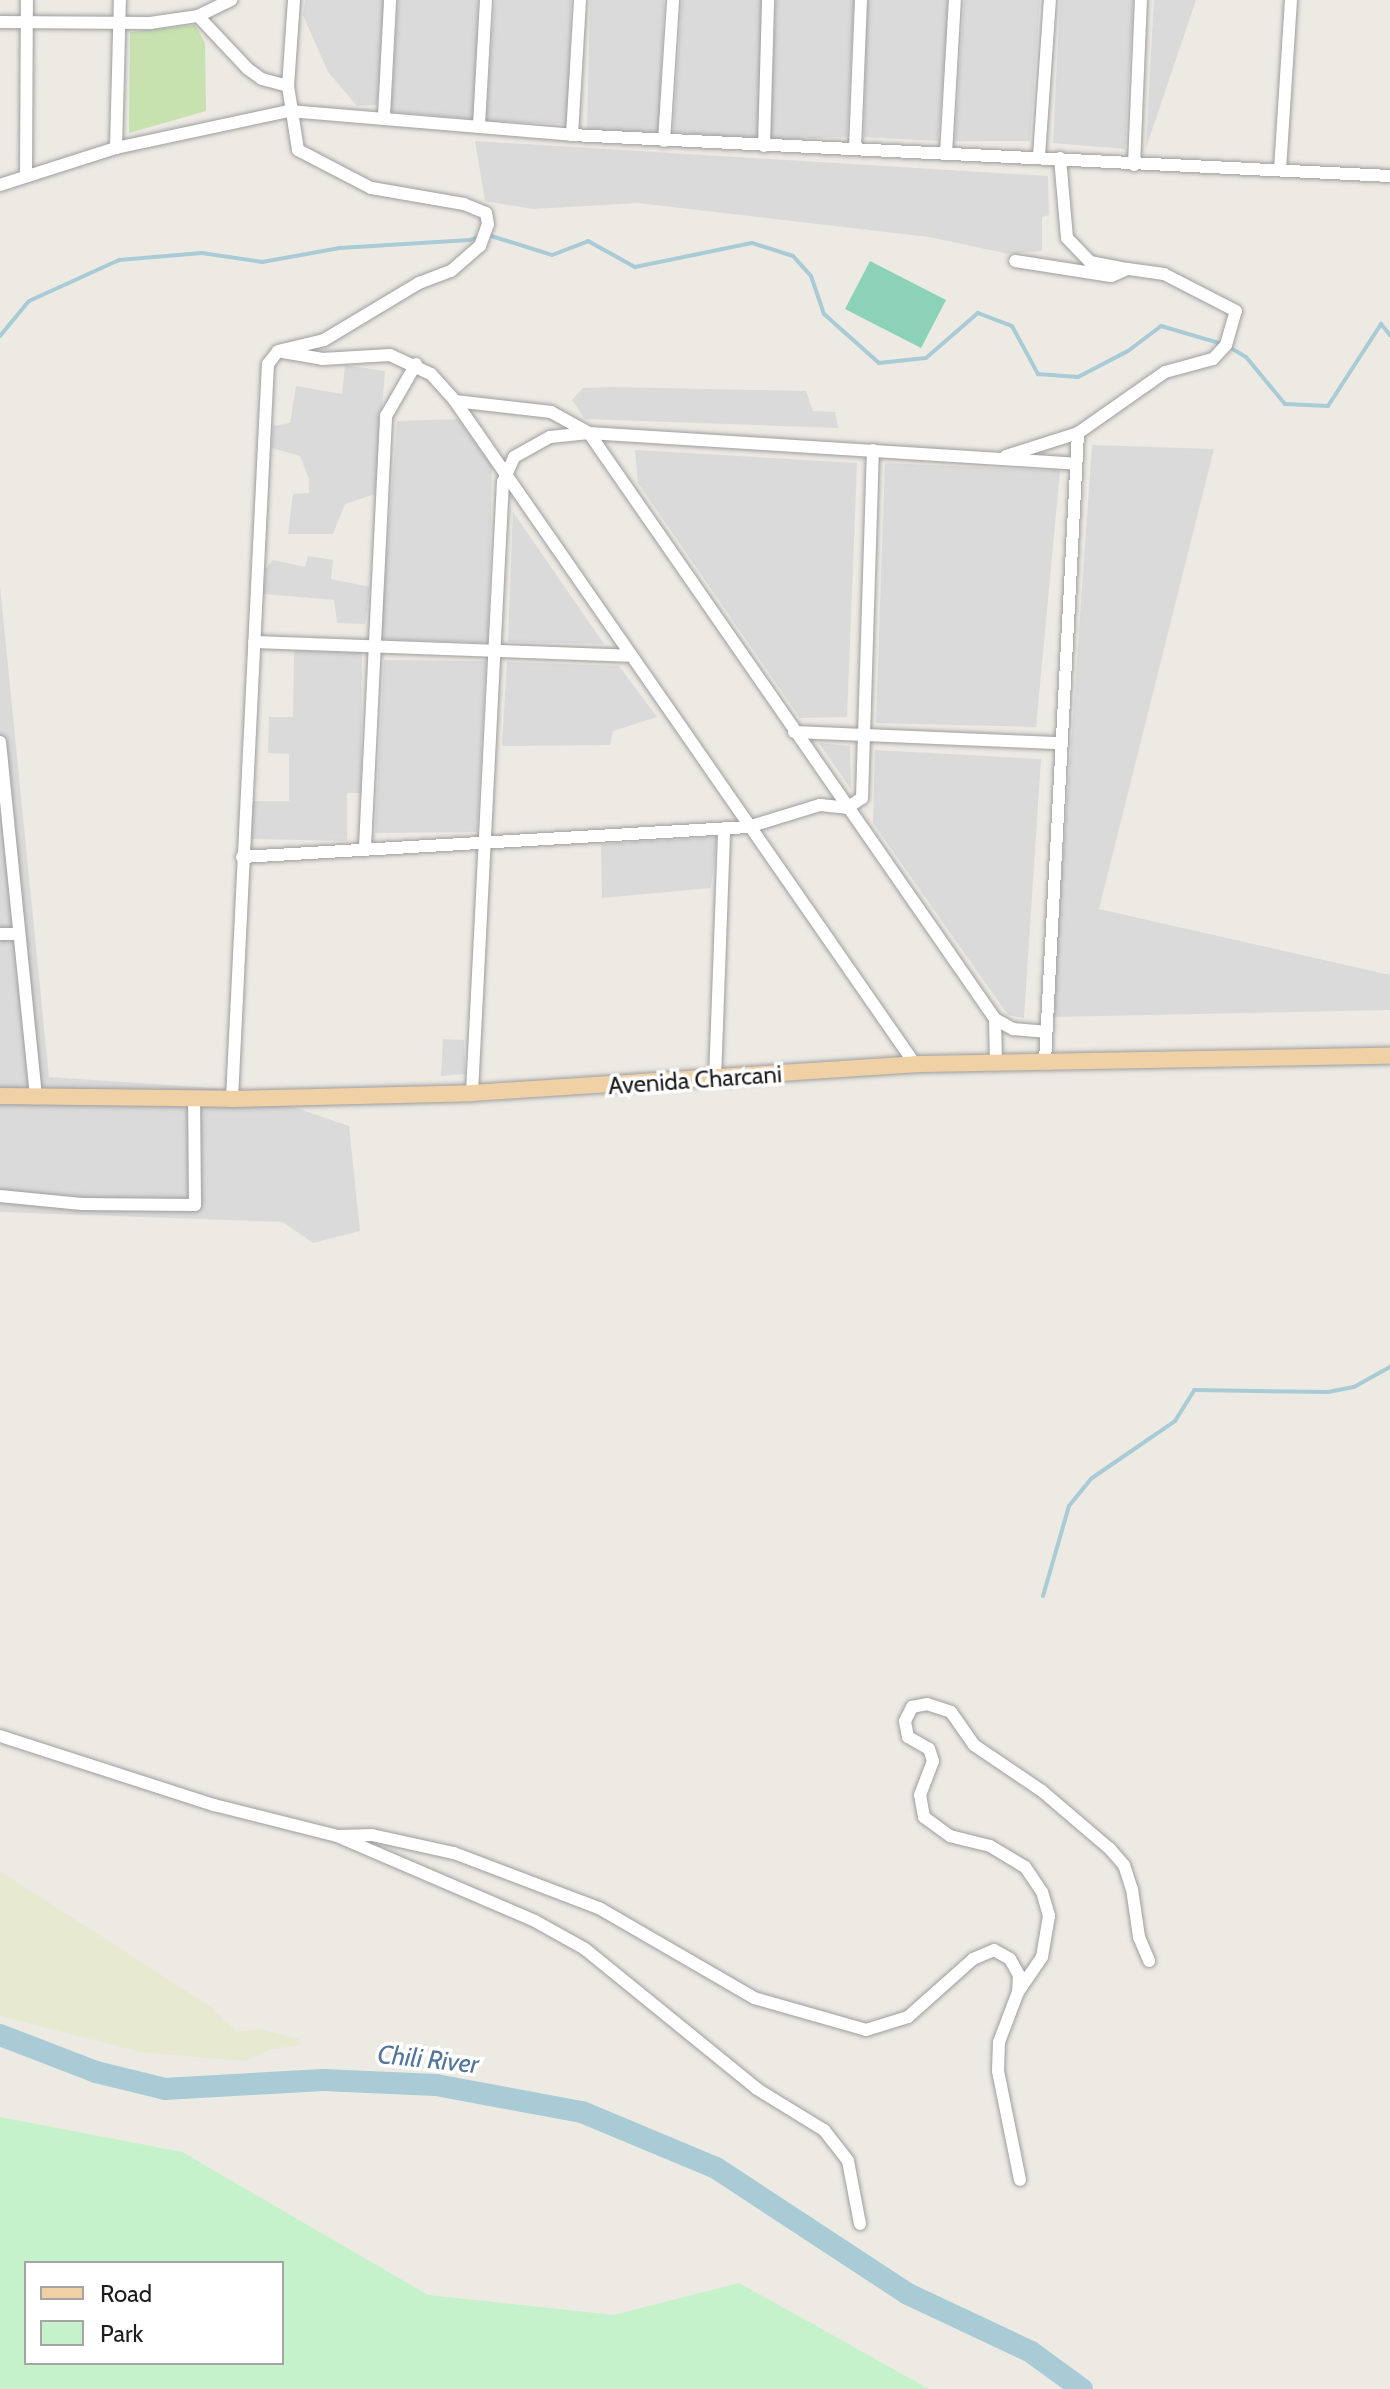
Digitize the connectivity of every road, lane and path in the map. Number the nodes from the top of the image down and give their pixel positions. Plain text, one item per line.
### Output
1 (27, 0) edge
2 (120, 0) edge
3 (231, 0) edge
4 (294, 0) edge
5 (390, 0) edge
6 (486, 0) edge
7 (580, 0) edge
8 (673, 0) edge
9 (768, 0) edge
10 (861, 0) edge
11 (955, 0) edge
12 (1050, 0) edge
13 (1141, 0) edge
14 (1291, 0) edge
15 (198, 16) junction
16 (0, 22) edge
17 (27, 23) junction
18 (121, 23) junction
19 (288, 86) junction
20 (289, 111) junction
21 (384, 116) junction
22 (479, 125) junction
23 (572, 135) junction
24 (664, 141) junction
25 (764, 146) junction
26 (116, 148) junction
27 (855, 149) junction
28 (946, 154) junction
29 (1039, 156) junction
30 (1060, 158) junction
31 (1134, 165) junction
32 (1280, 170) junction
33 (26, 174) junction
34 (1390, 176) edge
35 (0, 185) edge
36 (1015, 261) dead end
37 (1127, 269) junction
38 (278, 351) junction
39 (416, 364) junction
40 (455, 401) junction
41 (589, 433) junction
42 (1078, 433) junction
43 (873, 450) junction
44 (999, 458) junction
45 (1076, 464) junction
46 (506, 471) junction
47 (254, 642) junction
48 (375, 646) junction
49 (496, 651) junction
50 (630, 656) junction
51 (794, 732) junction
52 (861, 733) junction
53 (1061, 743) junction
54 (0, 751) edge
55 (847, 808) junction
56 (748, 827) junction
57 (724, 828) junction
58 (6, 838) edge
59 (484, 839) junction
60 (365, 847) junction
61 (242, 857) junction
62 (0, 934) edge
63 (18, 934) junction
64 (995, 1019) junction
65 (1045, 1032) junction
66 (1390, 1056) edge
67 (1045, 1061) junction
68 (996, 1062) junction
69 (915, 1064) junction
70 (715, 1079) junction
71 (472, 1093) junction
72 (0, 1096) edge
73 (36, 1097) junction
74 (194, 1099) junction
75 (232, 1099) junction
76 (0, 1196) edge
77 (0, 1736) edge
78 (337, 1836) junction
79 (1149, 1961) dead end
80 (1018, 1992) junction
81 (1020, 2180) dead end
82 (860, 2224) dead end

1 - 17 street
2 - 18 street
3 - 15 street
4 - 19 street
5 - 21 street
6 - 22 street
7 - 23 street
8 - 24 street
9 - 25 street
10 - 27 street
11 - 28 street
12 - 29 street
13 - 31 street
14 - 32 street
15 - 18 street
15 - 19 street
16 - 17 street
17 - 18 street
17 - 33 street
18 - 26 street
19 - 20 street
20 - 21 street
20 - 26 street
20 - 38 street
21 - 22 street
22 - 23 street
23 - 24 street
24 - 25 street
25 - 27 street
26 - 33 street
27 - 28 street
28 - 29 street
29 - 30 street
30 - 31 street
30 - 37 street
31 - 32 street
32 - 34 street
33 - 35 street
36 - 37 street
37 - 42 street
38 - 39 street
38 - 47 street
39 - 40 street
39 - 48 street
40 - 41 street
40 - 46 street
41 - 43 street
41 - 46 street
41 - 51 street
42 - 44 street
42 - 45 street
43 - 44 street
43 - 52 street
44 - 45 street
45 - 53 street
46 - 49 street
46 - 50 street
47 - 48 street
47 - 61 street
48 - 49 street
48 - 60 street
49 - 50 street
49 - 59 street
50 - 56 street
51 - 52 street
51 - 55 street
52 - 53 street
52 - 55 street
53 - 65 street
54 - 58 street
55 - 56 street
55 - 64 street
56 - 57 street
56 - 69 street
57 - 59 street
57 - 70 street
58 - 63 street
59 - 60 street
59 - 71 street
60 - 61 street
61 - 75 street
62 - 63 street
63 - 73 street
64 - 65 street
64 - 68 street
65 - 67 street
66 - 67 main road, Avenida Charcani
67 - 68 main road, Avenida Charcani
68 - 69 main road, Avenida Charcani
69 - 70 main road, Avenida Charcani
70 - 71 main road, Avenida Charcani
71 - 75 main road, Avenida Charcani
72 - 73 main road, Avenida Charcani
73 - 74 main road, Avenida Charcani
74 - 75 main road, Avenida Charcani
74 - 76 street
77 - 78 street
78 - 80 street
78 - 82 street
79 - 80 street
80 - 81 street

